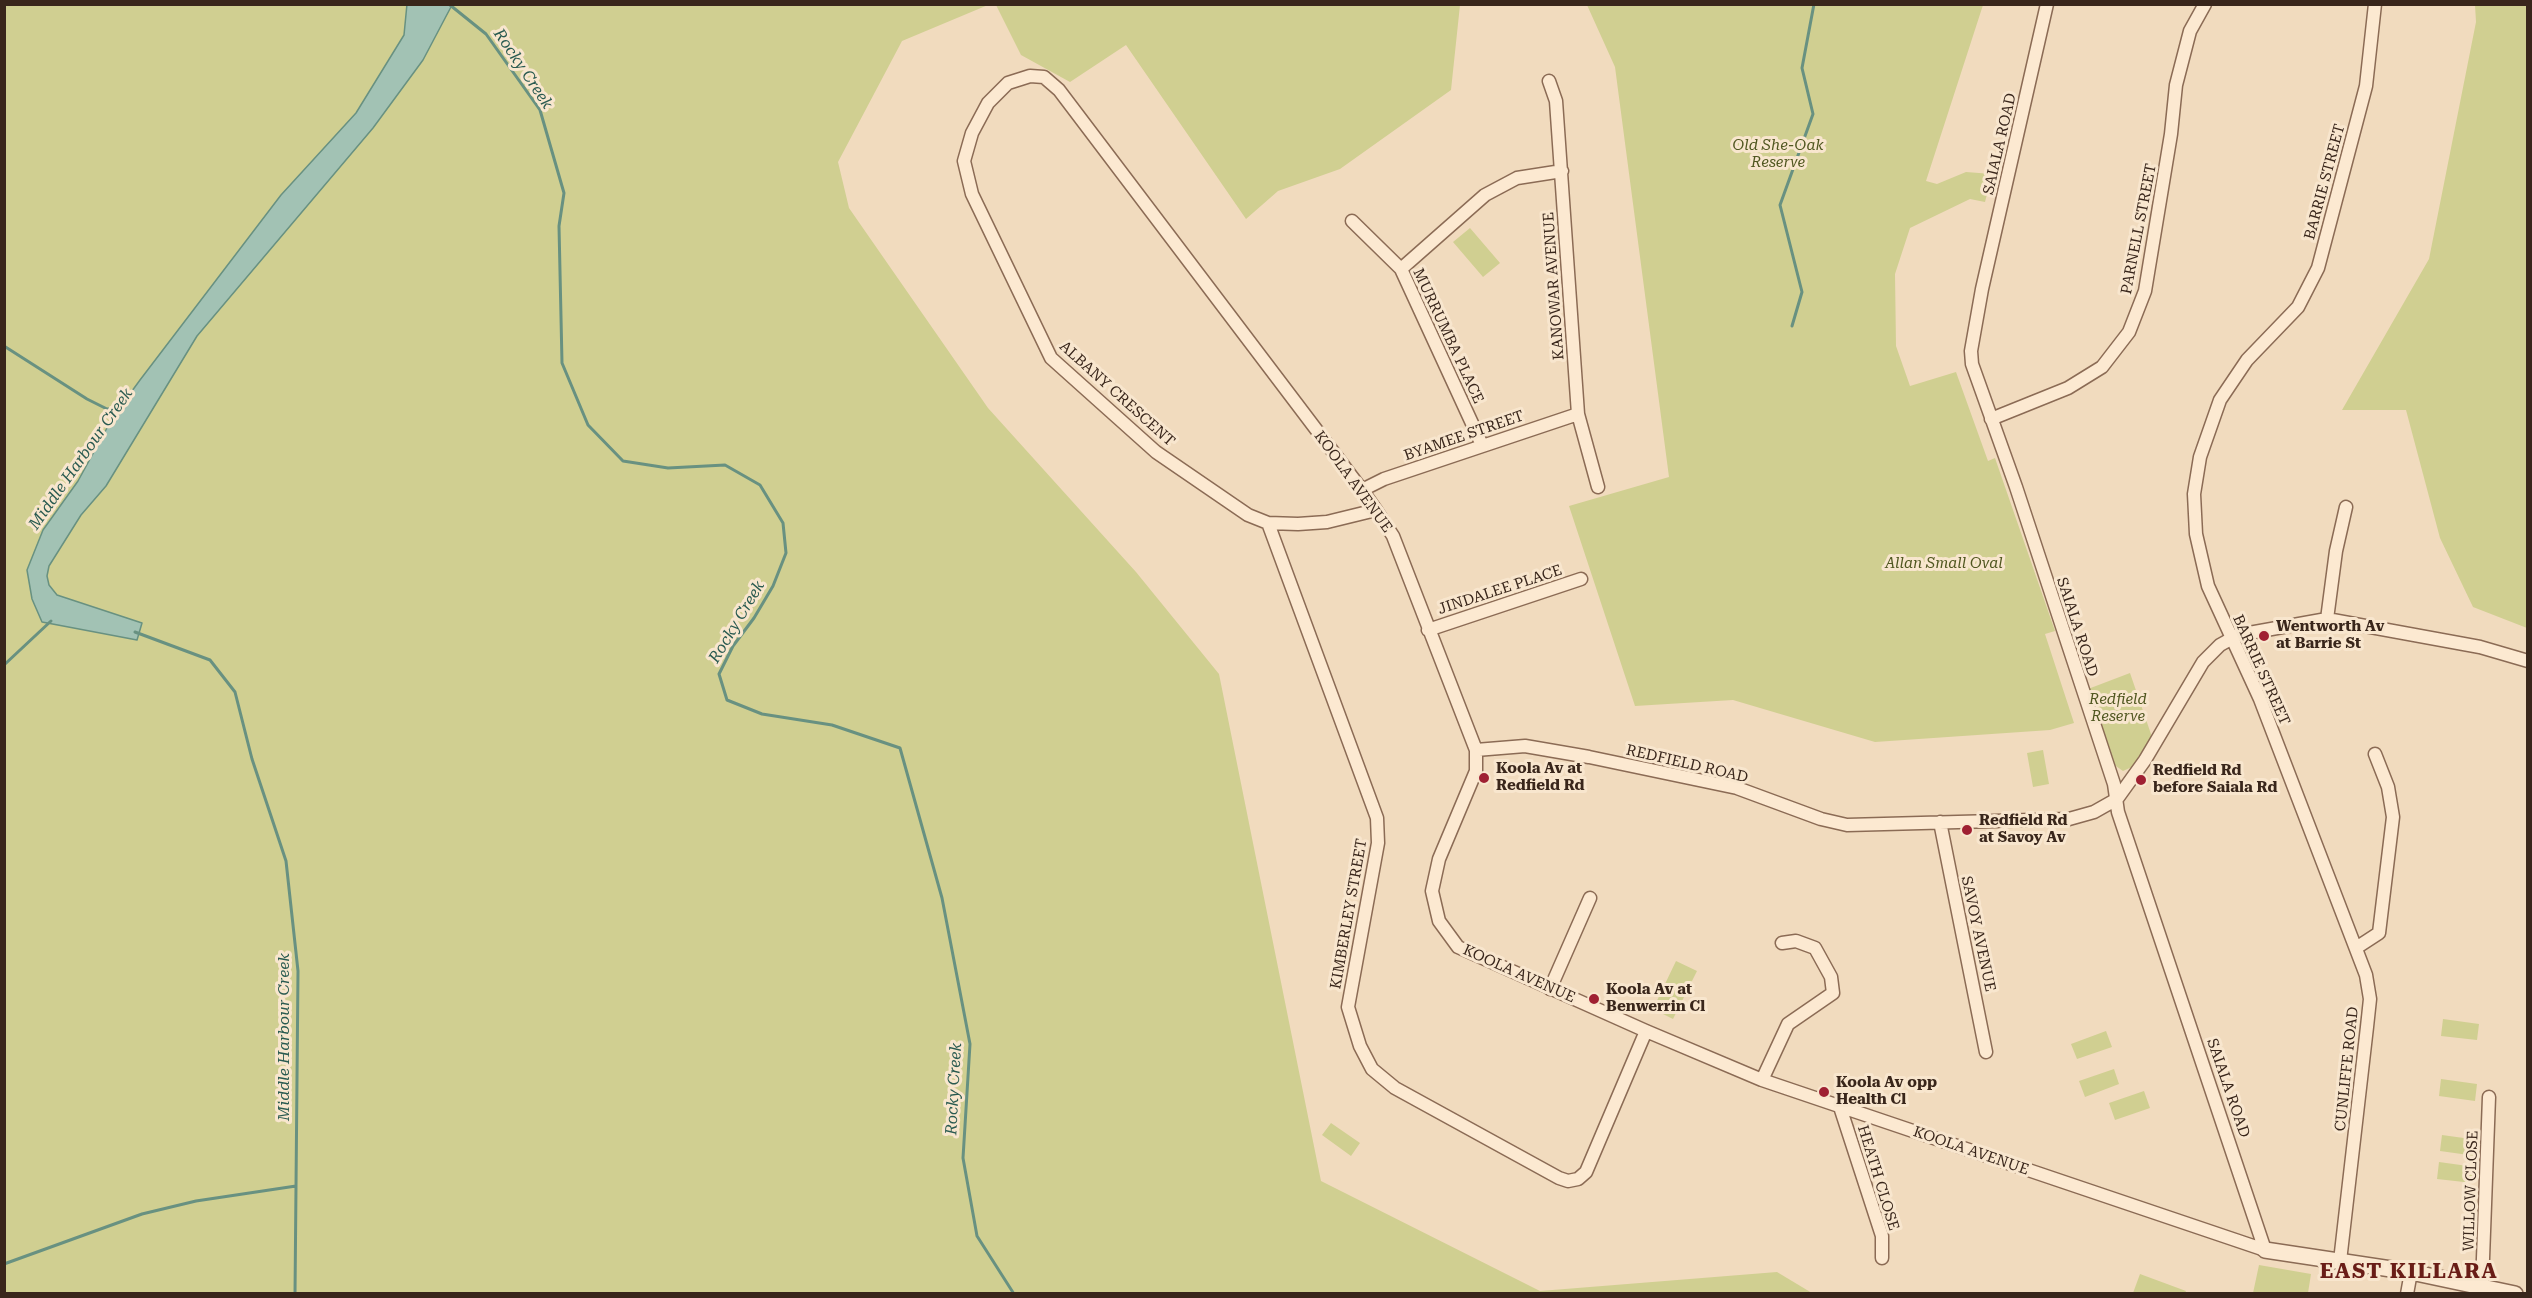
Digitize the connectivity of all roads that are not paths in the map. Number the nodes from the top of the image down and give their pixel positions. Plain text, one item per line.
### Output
1 (2047, 4) edge
2 (2205, 4) edge
3 (2375, 4) edge
4 (1044, 77) joint
5 (1549, 81) dead end
6 (1562, 171) junction
7 (1352, 221) dead end
8 (1401, 269) junction
9 (1578, 414) junction
10 (1992, 419) junction
11 (1482, 445) junction
12 (1598, 487) dead end
13 (1362, 490) junction
14 (2346, 507) dead end
15 (1376, 510) junction
16 (1268, 523) junction
17 (1581, 579) dead end
18 (2327, 619) junction
19 (1428, 630) junction
20 (2231, 638) junction
21 (2528, 661) edge
22 (1476, 750) junction
23 (2375, 754) dead end
24 (2117, 799) junction
25 (1940, 822) junction
26 (1590, 898) dead end
27 (1782, 943) dead end
28 (2356, 948) junction
29 (1551, 989) junction
30 (1646, 1031) junction
31 (1986, 1052) dead end
32 (1762, 1080) junction
33 (2489, 1097) dead end
34 (1840, 1107) junction
35 (2265, 1250) junction
36 (1882, 1258) dead end
37 (2340, 1261) junction
38 (2410, 1272) junction
39 (2482, 1285) junction
40 (2407, 1293) edge
41 (2515, 1293) edge

1 - 10 street, SAIALA ROAD
2 - 10 street, PARNELL STREET
3 - 20 street, BARRIE STREET
4 - 13 street, KOOLA AVENUE
4 - 16 street, ALBANY CRESCENT
5 - 6 street, KANOWAR AVENUE
6 - 8 street
6 - 9 street, KANOWAR AVENUE
7 - 8 street, MURRUMBA PLACE
8 - 11 street, MURRUMBA PLACE
9 - 11 street, BYAMEE STREET
9 - 12 street, KANOWAR AVENUE
10 - 24 street, SAIALA ROAD
11 - 13 street, BYAMEE STREET
13 - 15 street, KOOLA AVENUE
14 - 18 street
15 - 16 street, ALBANY CRESCENT
15 - 19 street, KOOLA AVENUE
16 - 30 street, KIMBERLEY STREET
17 - 19 street, JINDALEE PLACE
18 - 20 street
18 - 21 street
19 - 22 street, KOOLA AVENUE
20 - 24 street, REDFIELD ROAD
20 - 28 street, BARRIE STREET
22 - 25 street, REDFIELD ROAD
22 - 29 street, KOOLA AVENUE
23 - 28 street
24 - 25 street, REDFIELD ROAD
24 - 35 street, SAIALA ROAD
25 - 31 street, SAVOY AVENUE
26 - 29 street
27 - 32 street
28 - 37 street, CUNLIFFE ROAD
29 - 30 street, KOOLA AVENUE
30 - 32 street, KOOLA AVENUE
32 - 34 street, KOOLA AVENUE
33 - 39 street, WILLOW CLOSE
34 - 35 street, KOOLA AVENUE
34 - 36 street, HEATH CLOSE
35 - 37 street, KOOLA AVENUE
37 - 38 street, KOOLA AVENUE
38 - 39 street, KOOLA AVENUE
38 - 40 street
39 - 41 street, KOOLA AVENUE

